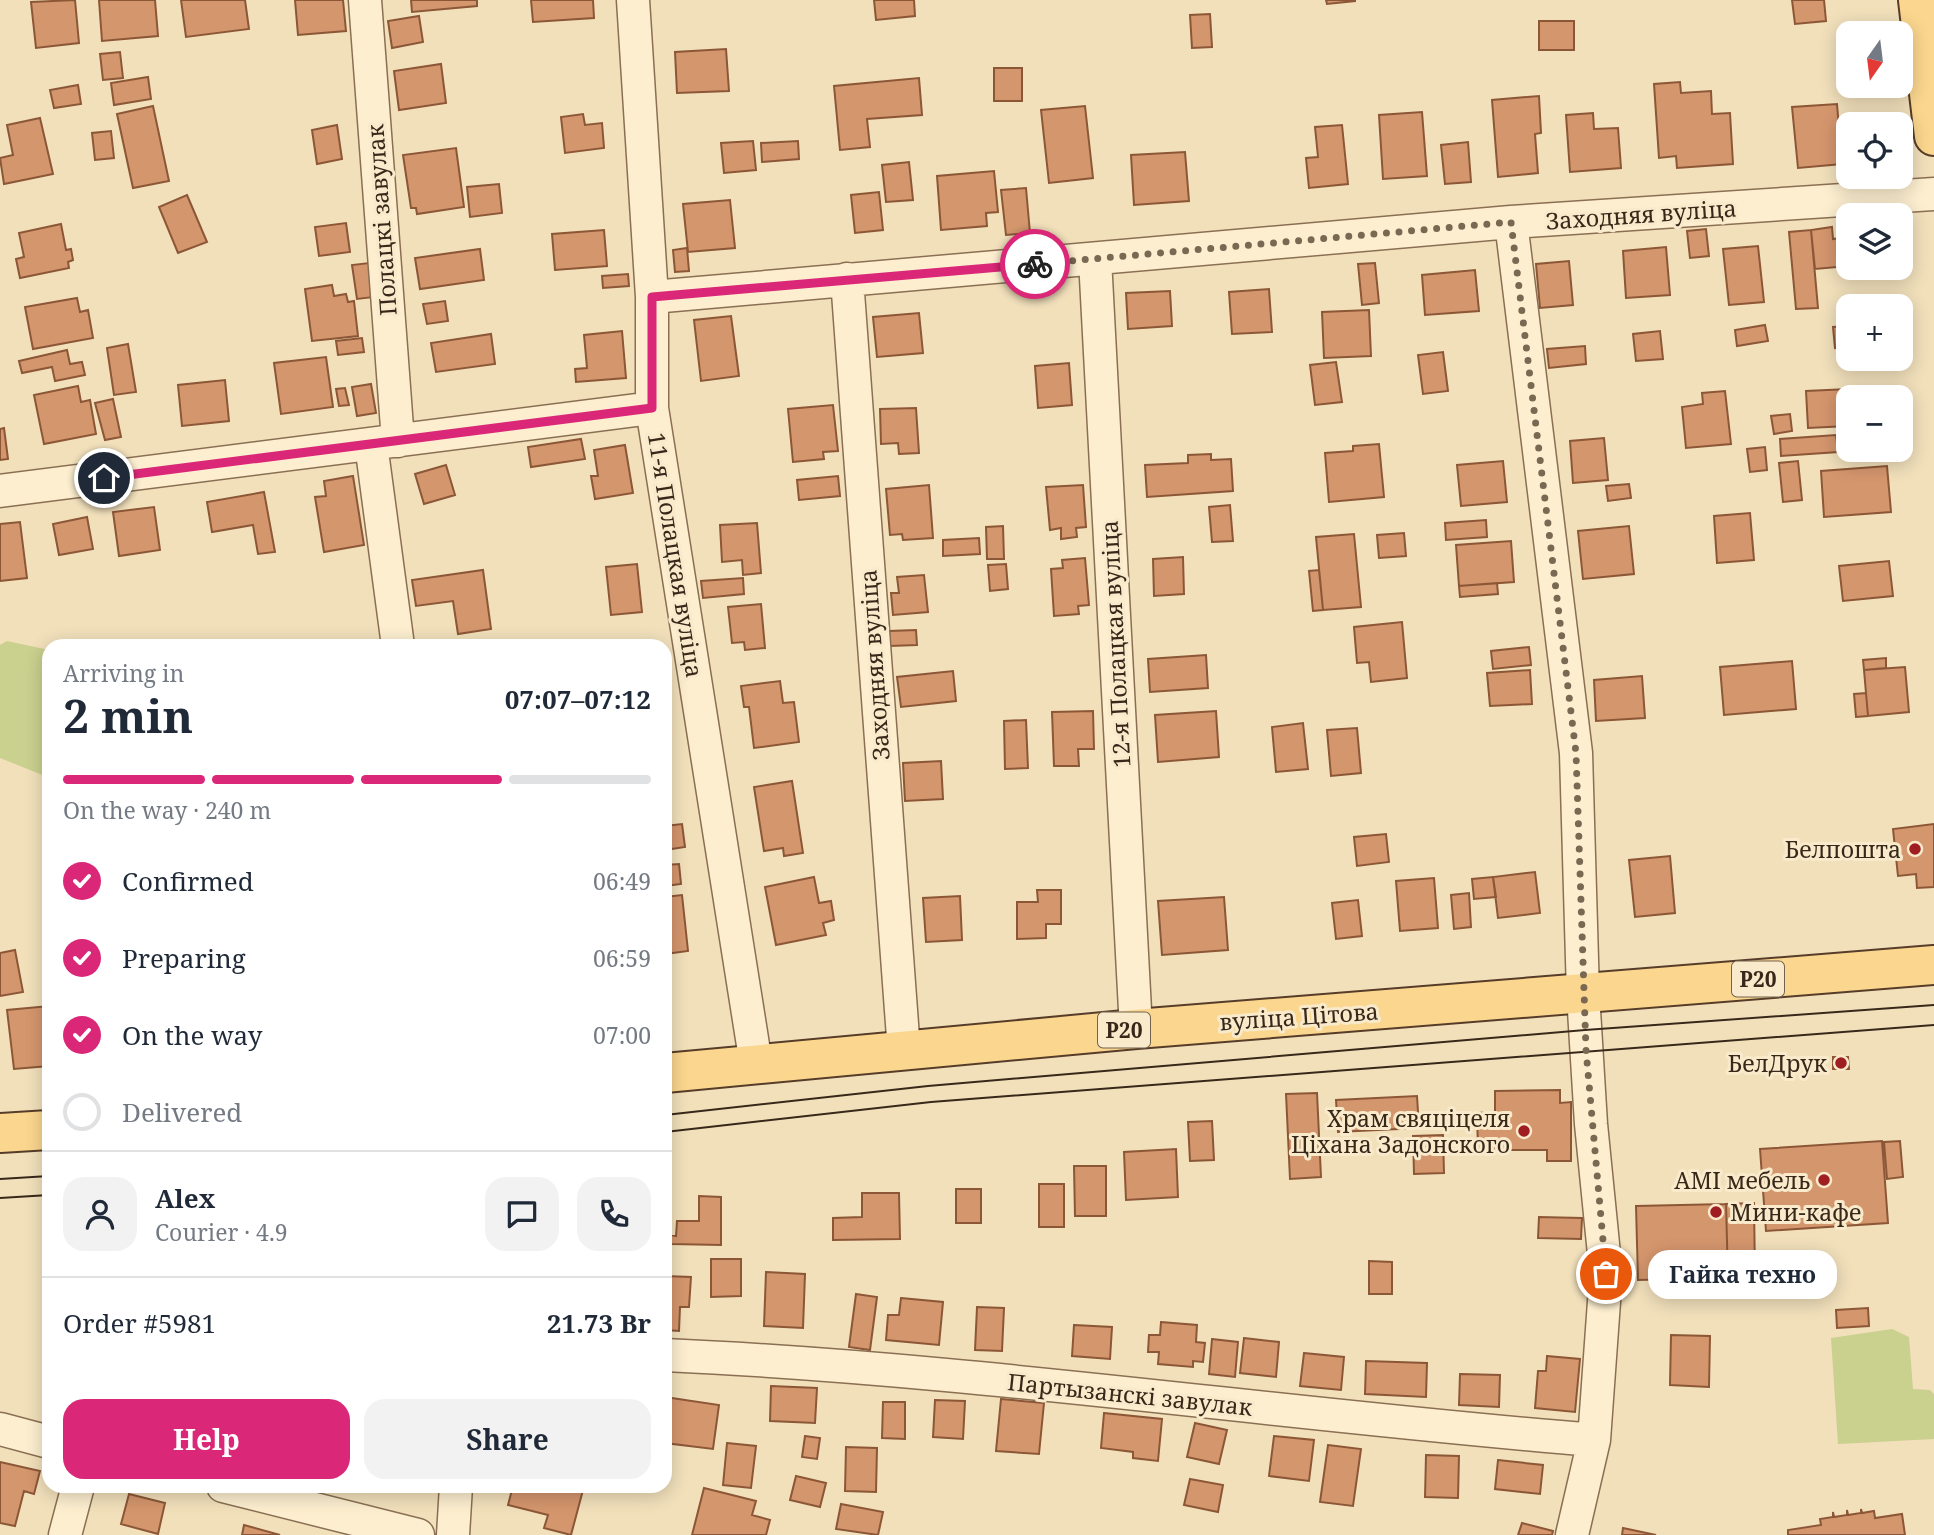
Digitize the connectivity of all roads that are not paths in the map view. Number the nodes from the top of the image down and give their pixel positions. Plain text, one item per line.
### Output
1 (365, 0) edge
2 (633, 0) edge
3 (1918, 0) edge
4 (1934, 136) edge
5 (1934, 194) edge
6 (1511, 222) junction
7 (1095, 259) junction
8 (847, 279) junction
9 (652, 297) junction
10 (652, 408) junction
11 (384, 442) junction
12 (0, 491) edge
13 (398, 639) edge
14 (1934, 965) edge
15 (1583, 994) junction
16 (1136, 1029) junction
17 (904, 1051) junction
18 (756, 1064) junction
19 (672, 1072) edge
20 (42, 1130) edge
21 (0, 1133) edge
22 (672, 1355) edge
23 (0, 1429) edge
24 (42, 1440) edge
25 (1594, 1440) junction
26 (76, 1493) edge
27 (251, 1493) edge
28 (456, 1493) edge
29 (65, 1535) edge
30 (418, 1535) edge
31 (453, 1535) edge
32 (1572, 1535) edge

1 - 11 street, Полацкі завулак
2 - 9 street, 11-я Полацкая вуліца
3 - 4 main road
5 - 6 street, Заходняя вуліца
6 - 7 street, Заходняя вуліца
6 - 15 street
7 - 8 street, Заходняя вуліца
7 - 16 street, 12-я Полацкая вуліца
8 - 9 street, Заходняя вуліца
8 - 17 street, Заходняя вуліца
9 - 10 street, 11-я Полацкая вуліца
10 - 11 street
10 - 18 street, 11-я Полацкая вуліца
11 - 12 street
11 - 13 street, Полацкі завулак
14 - 15 main road, вуліца Цітова / Р20
15 - 16 main road, вуліца Цітова / Р20
15 - 25 street
16 - 17 main road, вуліца Цітова / Р20
17 - 18 main road, вуліца Цітова / Р20
18 - 19 main road, вуліца Цітова / Р20
20 - 21 main road
22 - 25 street, Партызанскі завулак
23 - 24 street
25 - 32 street
26 - 29 street
27 - 30 street
28 - 31 street

